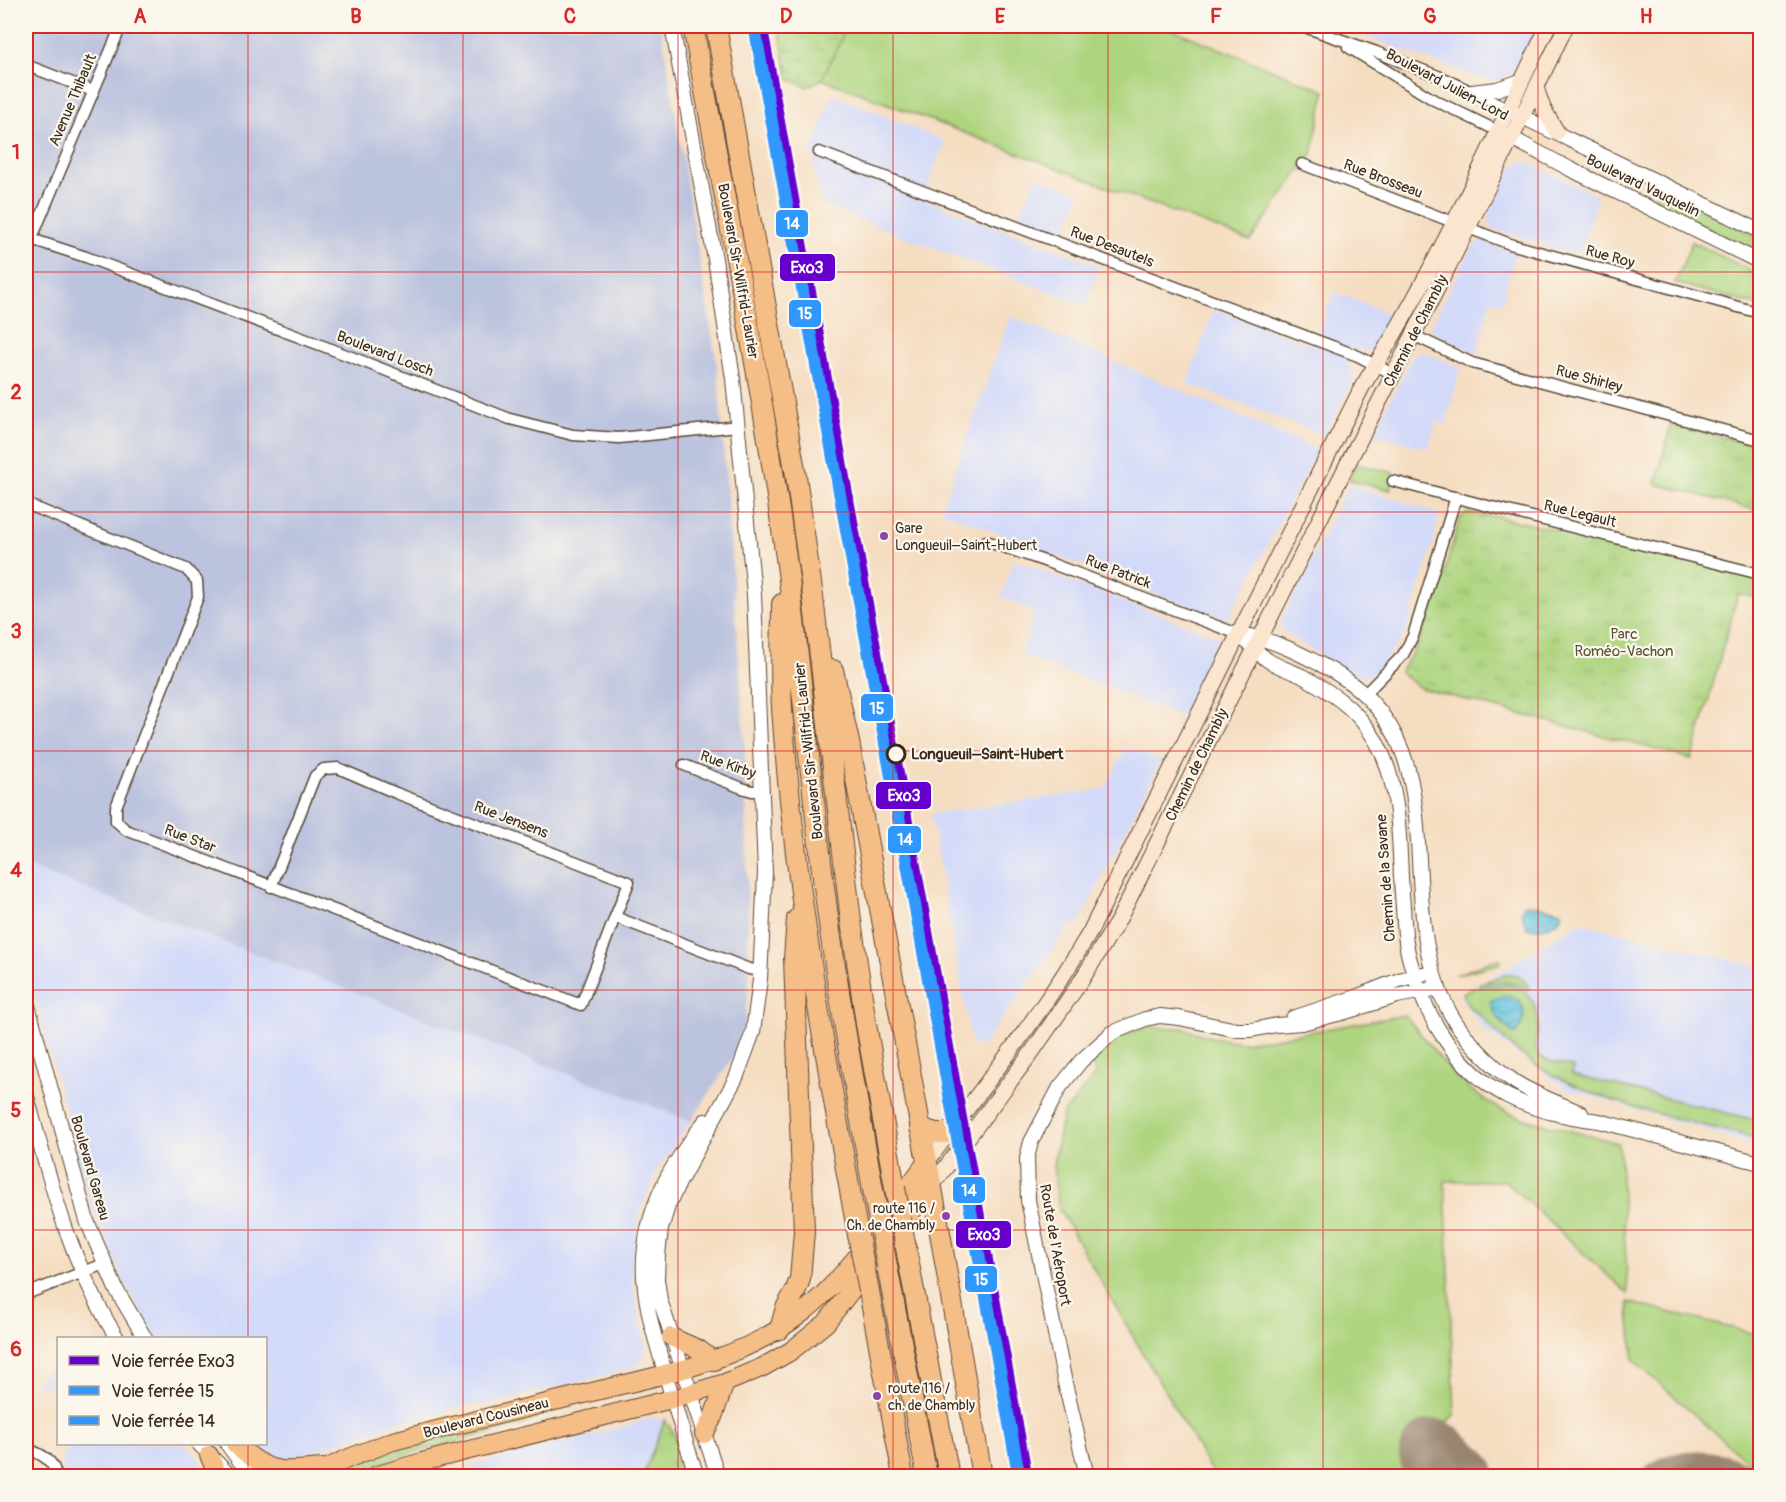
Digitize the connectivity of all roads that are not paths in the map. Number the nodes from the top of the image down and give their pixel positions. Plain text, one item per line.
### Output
1 (121, 26) edge
2 (672, 26) edge
3 (693, 26) edge
4 (716, 26) edge
5 (1302, 26) edge
6 (1548, 26) edge
7 (1566, 26) edge
8 (1338, 40) junction
9 (26, 65) edge
10 (1521, 81) junction
11 (1536, 88) junction
12 (93, 91) junction
13 (1472, 92) junction
14 (1508, 110) junction
15 (1522, 116) junction
16 (1557, 132) junction
17 (1505, 135) junction
18 (819, 152) dead end
19 (1302, 164) dead end
20 (1461, 225) junction
21 (1761, 231) edge
22 (31, 238) junction
23 (26, 252) edge
24 (1761, 262) edge
25 (1761, 313) edge
26 (1413, 335) junction
27 (1376, 366) junction
28 (1393, 374) junction
29 (738, 426) junction
30 (1761, 440) edge
31 (1393, 481) dead end
32 (1456, 497) junction
33 (26, 504) edge
34 (781, 526) junction
35 (986, 541) dead end
36 (810, 568) junction
37 (1761, 574) edge
38 (1238, 634) junction
39 (1258, 644) junction
40 (1365, 694) junction
41 (684, 765) dead end
42 (763, 790) junction
43 (800, 884) junction
44 (271, 887) junction
45 (615, 917) junction
46 (760, 971) junction
47 (1433, 972) junction
48 (1415, 976) junction
49 (1439, 988) junction
50 (1420, 992) junction
51 (26, 998) edge
52 (1277, 1025) junction
53 (736, 1078) junction
54 (26, 1093) edge
55 (1599, 1121) junction
56 (920, 1128) junction
57 (950, 1133) junction
58 (926, 1163) junction
59 (1761, 1163) edge
60 (931, 1187) junction
61 (104, 1264) junction
62 (82, 1272) junction
63 (26, 1294) edge
64 (780, 1329) junction
65 (116, 1337) edge
66 (144, 1337) edge
67 (671, 1337) junction
68 (714, 1361) junction
69 (674, 1372) junction
70 (725, 1383) junction
71 (691, 1394) junction
72 (672, 1400) junction
73 (704, 1434) junction
74 (228, 1445) edge
75 (238, 1445) edge
76 (26, 1448) edge
77 (204, 1449) edge
78 (327, 1467) junction
79 (56, 1476) edge
80 (218, 1476) edge
81 (230, 1476) edge
82 (251, 1476) edge
83 (310, 1476) edge
84 (375, 1476) edge
85 (697, 1476) edge
86 (718, 1476) edge
87 (903, 1476) edge
88 (927, 1476) edge
89 (949, 1476) edge
90 (982, 1476) edge
91 (1087, 1476) edge

1 - 12 street, Avenue Thibault
2 - 29 street, Boulevard Sir-Wilfrid-Laurier
3 - 34 highway, Boulevard Sir-Wilfrid-Laurier
4 - 36 highway, Boulevard Sir-Wilfrid-Laurier
5 - 8 street, Boulevard Julien-Lord
6 - 10 main road, Chemin de Chambly
7 - 11 main road, Chemin de Chambly
8 - 13 street, Boulevard Julien-Lord
8 - 17 street, Boulevard Julien-Lord
9 - 12 street
10 - 13 street
10 - 14 main road, Chemin de Chambly
11 - 15 main road, Chemin de Chambly
11 - 16 main road
12 - 22 street, Avenue Thibault
13 - 14 street, Boulevard Julien-Lord
14 - 15 street, Boulevard Julien-Lord
14 - 17 main road, Chemin de Chambly
15 - 16 street, Boulevard Vauquelin
15 - 17 main road, Chemin de Chambly
16 - 21 street, Boulevard Vauquelin
17 - 20 main road, Chemin de Chambly
17 - 24 street, Boulevard Vauquelin
18 - 27 street, Rue Desautels
19 - 20 street, Rue Brosseau
20 - 25 street, Rue Roy
20 - 26 main road, Chemin de Chambly
20 - 27 main road, Chemin de Chambly
22 - 23 street, Avenue Thibault
22 - 29 street, Boulevard Losch
26 - 28 main road, Chemin de Chambly
26 - 30 street, Rue Shirley
27 - 28 street, Rue Desautels
27 - 38 main road, Chemin de Chambly
28 - 39 main road, Chemin de Chambly
29 - 42 street, Boulevard Sir-Wilfrid-Laurier
31 - 32 street, Rue Legault
32 - 37 street, Rue Legault
32 - 40 street
33 - 44 street, Rue Star
34 - 43 highway
34 - 88 highway, Boulevard Sir-Wilfrid-Laurier, bridge
35 - 38 street, Rue Patrick
36 - 56 highway
36 - 89 highway, Boulevard Sir-Wilfrid-Laurier, bridge
38 - 39 street, Chemin de la Savane
38 - 57 main road, Chemin de Chambly
39 - 40 street, Chemin de la Savane
39 - 48 street, Chemin de la Savane
39 - 60 main road, Chemin de Chambly
40 - 47 street, Chemin de la Savane
41 - 42 street, Rue Kirby
42 - 46 street, Boulevard Sir-Wilfrid-Laurier
43 - 64 highway
43 - 87 highway, bridge
44 - 45 street, Rue Star
44 - 45 street, Rue Jensens
45 - 46 street
46 - 53 street, Boulevard Sir-Wilfrid-Laurier
47 - 48 street, Route de l'Aéroport
47 - 49 street, Chemin de la Savane
48 - 50 street, Chemin de la Savane
48 - 52 street, Route de l'Aéroport
49 - 50 street, Route de l'Aéroport
49 - 55 street, Chemin de la Savane
50 - 52 street, Route de l'Aéroport
50 - 55 street, Chemin de la Savane
51 - 61 street, Boulevard Gareau
52 - 91 street, Route de l'Aéroport
53 - 67 street, Boulevard Sir-Wilfrid-Laurier
53 - 69 street, Boulevard Sir-Wilfrid-Laurier
54 - 62 street
55 - 59 street, Chemin de la Savane
56 - 57 highway
56 - 58 highway
57 - 58 main road, Chemin de Chambly
58 - 60 highway
58 - 64 main road, Chemin de Chambly
60 - 70 main road, Chemin de Chambly
60 - 90 highway
61 - 62 street
61 - 66 street, Boulevard Gareau
62 - 63 street
62 - 65 street
64 - 68 main road, Chemin de Chambly
67 - 68 main road
67 - 69 street, Boulevard Sir-Wilfrid-Laurier
68 - 69 main road, Chemin de Chambly
69 - 71 street, Boulevard Sir-Wilfrid-Laurier
69 - 72 street, Boulevard Sir-Wilfrid-Laurier
69 - 78 main road, Boulevard Cousineau
70 - 71 main road, Chemin de Chambly
70 - 73 main road
71 - 72 main road, Chemin de Chambly
71 - 73 street
72 - 84 main road, Boulevard Cousineau
72 - 85 street
73 - 86 street
74 - 82 street
75 - 78 main road
76 - 79 street
77 - 80 main road
77 - 81 street
78 - 83 main road, Boulevard Cousineau

